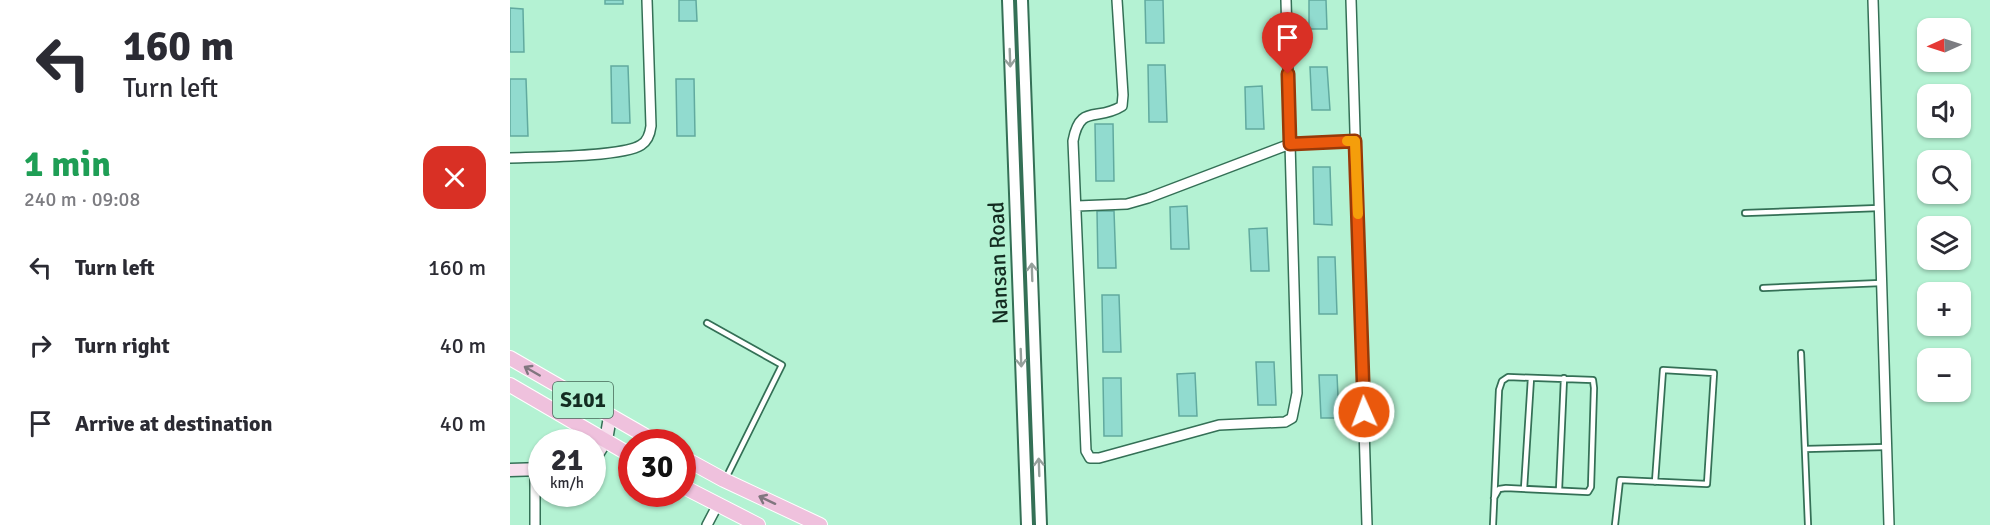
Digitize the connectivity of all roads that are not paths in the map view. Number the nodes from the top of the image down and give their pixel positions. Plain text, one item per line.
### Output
1 (647, 0) edge
2 (1008, 0) edge
3 (1022, 0) edge
4 (1117, 0) edge
5 (1286, 0) edge
6 (1351, 0) edge
7 (1873, 0) edge
8 (1355, 141) junction
9 (1290, 144) junction
10 (510, 158) edge
11 (1077, 206) junction
12 (1879, 208) junction
13 (1745, 213) dead end
14 (1882, 283) junction
15 (1763, 288) dead end
16 (707, 323) dead end
17 (1801, 353) dead end
18 (510, 358) edge
19 (1531, 378) junction
20 (1564, 378) junction
21 (510, 385) edge
22 (610, 417) junction
23 (587, 429) edge
24 (632, 429) edge
25 (606, 440) joint
26 (618, 447) edge
27 (1887, 447) junction
28 (1805, 449) junction
29 (696, 465) edge
30 (528, 469) edge
31 (510, 470) edge
32 (724, 480) junction
33 (1655, 482) junction
34 (1524, 489) junction
35 (1559, 490) junction
36 (696, 494) edge
37 (1494, 498) junction
38 (717, 506) junction
39 (535, 507) edge
40 (534, 525) edge
41 (707, 525) edge
42 (758, 525) edge
43 (820, 525) edge
44 (1027, 525) edge
45 (1041, 525) edge
46 (1367, 525) edge
47 (1493, 525) edge
48 (1615, 525) edge
49 (1808, 525) edge
50 (1889, 525) edge

1 - 10 street
2 -> 44 street, Nansan Road
45 -> 3 street, Nansan Road
4 - 11 street
5 - 9 street
6 - 8 street
7 - 12 street
8 - 9 street
8 - 46 street
9 - 11 street
9 - 11 street
12 - 13 lane
12 - 14 street
14 - 15 lane
14 - 27 street
16 - 32 lane
17 - 28 lane
22 -> 18 main road, S101
19 - 20 lane
19 - 34 lane
19 - 37 lane
20 - 35 lane
20 - 35 lane
21 - 23 main road, S101
22 - 24 main road, S101
22 - 25 main road
25 - 26 main road, S101
27 - 28 lane
27 - 50 street
28 - 49 lane
29 - 32 main road
30 - 31 main road
43 -> 32 main road
33 - 33 lane
33 - 48 lane
34 - 35 lane
34 - 37 lane
36 - 38 main road
37 - 47 lane
38 - 41 street
38 - 42 main road
39 - 40 street

